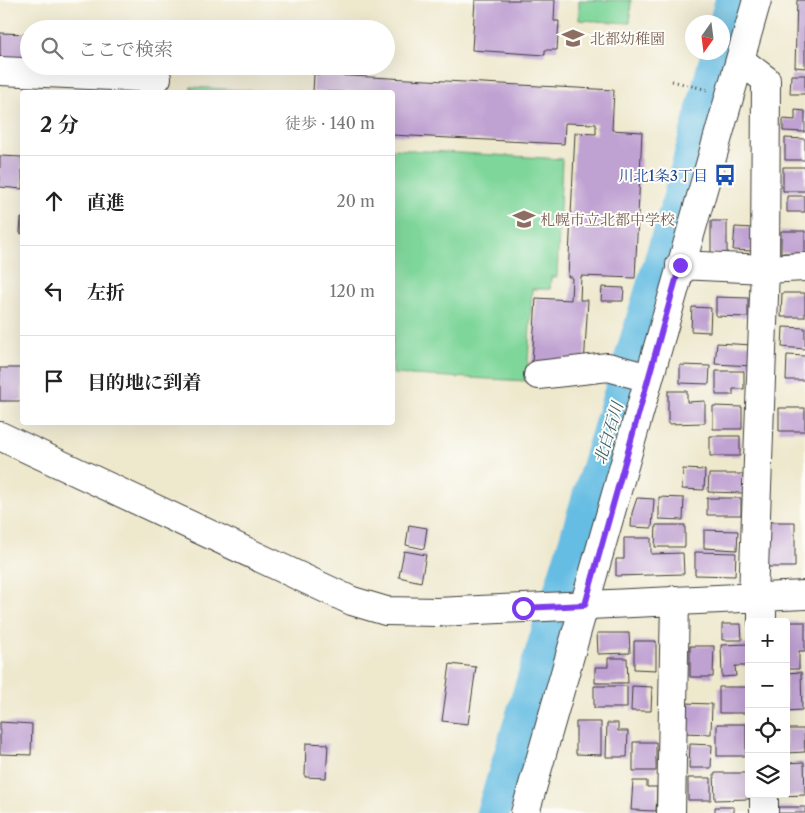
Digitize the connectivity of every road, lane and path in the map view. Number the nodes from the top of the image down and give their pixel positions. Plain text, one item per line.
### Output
1 (757, 0) edge
2 (740, 60) junction
3 (0, 72) edge
4 (20, 73) edge
5 (78, 75) edge
6 (157, 78) dead end
7 (672, 81) dead end
8 (700, 88) dead end
9 (680, 265) junction
10 (805, 267) edge
11 (765, 268) junction
12 (538, 375) dead end
13 (642, 377) junction
14 (0, 436) edge
15 (805, 595) edge
16 (675, 600) junction
17 (577, 605) junction
18 (759, 605) edge
19 (764, 798) edge
20 (525, 813) edge
21 (671, 813) edge
22 (764, 813) edge

1 - 2 street
2 - 9 street
2 - 11 street
3 - 4 street
5 - 6 street
7 - 8 path
9 - 11 street
9 - 13 street
10 - 11 street
11 - 18 street
12 - 13 street
13 - 17 street
14 - 17 street
15 - 18 street
16 - 17 street
16 - 18 street
16 - 21 street
17 - 20 street
19 - 22 street

